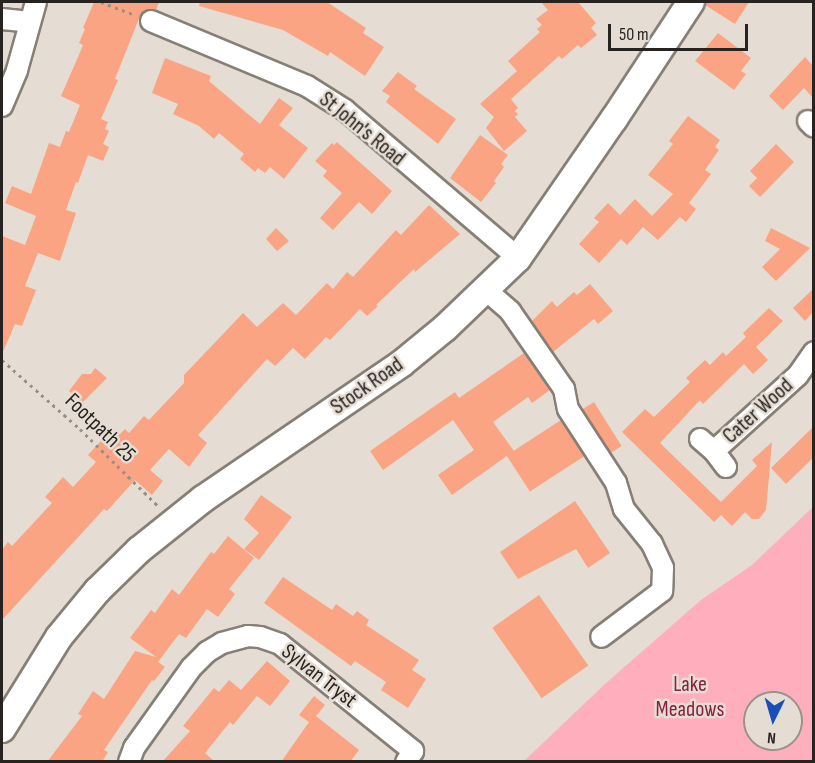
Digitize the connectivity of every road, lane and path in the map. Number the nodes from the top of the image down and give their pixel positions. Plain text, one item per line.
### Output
1 (36, 2) edge
2 (101, 2) edge
3 (691, 2) edge
4 (2, 19) edge
5 (151, 21) joint
6 (30, 22) junction
7 (2, 106) edge
8 (518, 258) junction
9 (486, 290) junction
10 (813, 352) edge
11 (2, 360) edge
12 (726, 467) dead end
13 (175, 522) junction
14 (601, 637) dead end
15 (2, 729) edge
16 (410, 756) edge
17 (129, 762) edge

1 - 6 street
2 - 5 path
3 - 8 main road, Stock Road
4 - 6 street
5 - 8 street, St John's Road
6 - 7 street
8 - 9 main road, Stock Road
9 - 13 main road, Stock Road
9 - 14 street
10 - 12 street, Cater Wood
11 - 13 path, Footpath 25
13 - 15 main road, Stock Road
16 - 17 street, Sylvan Tryst

